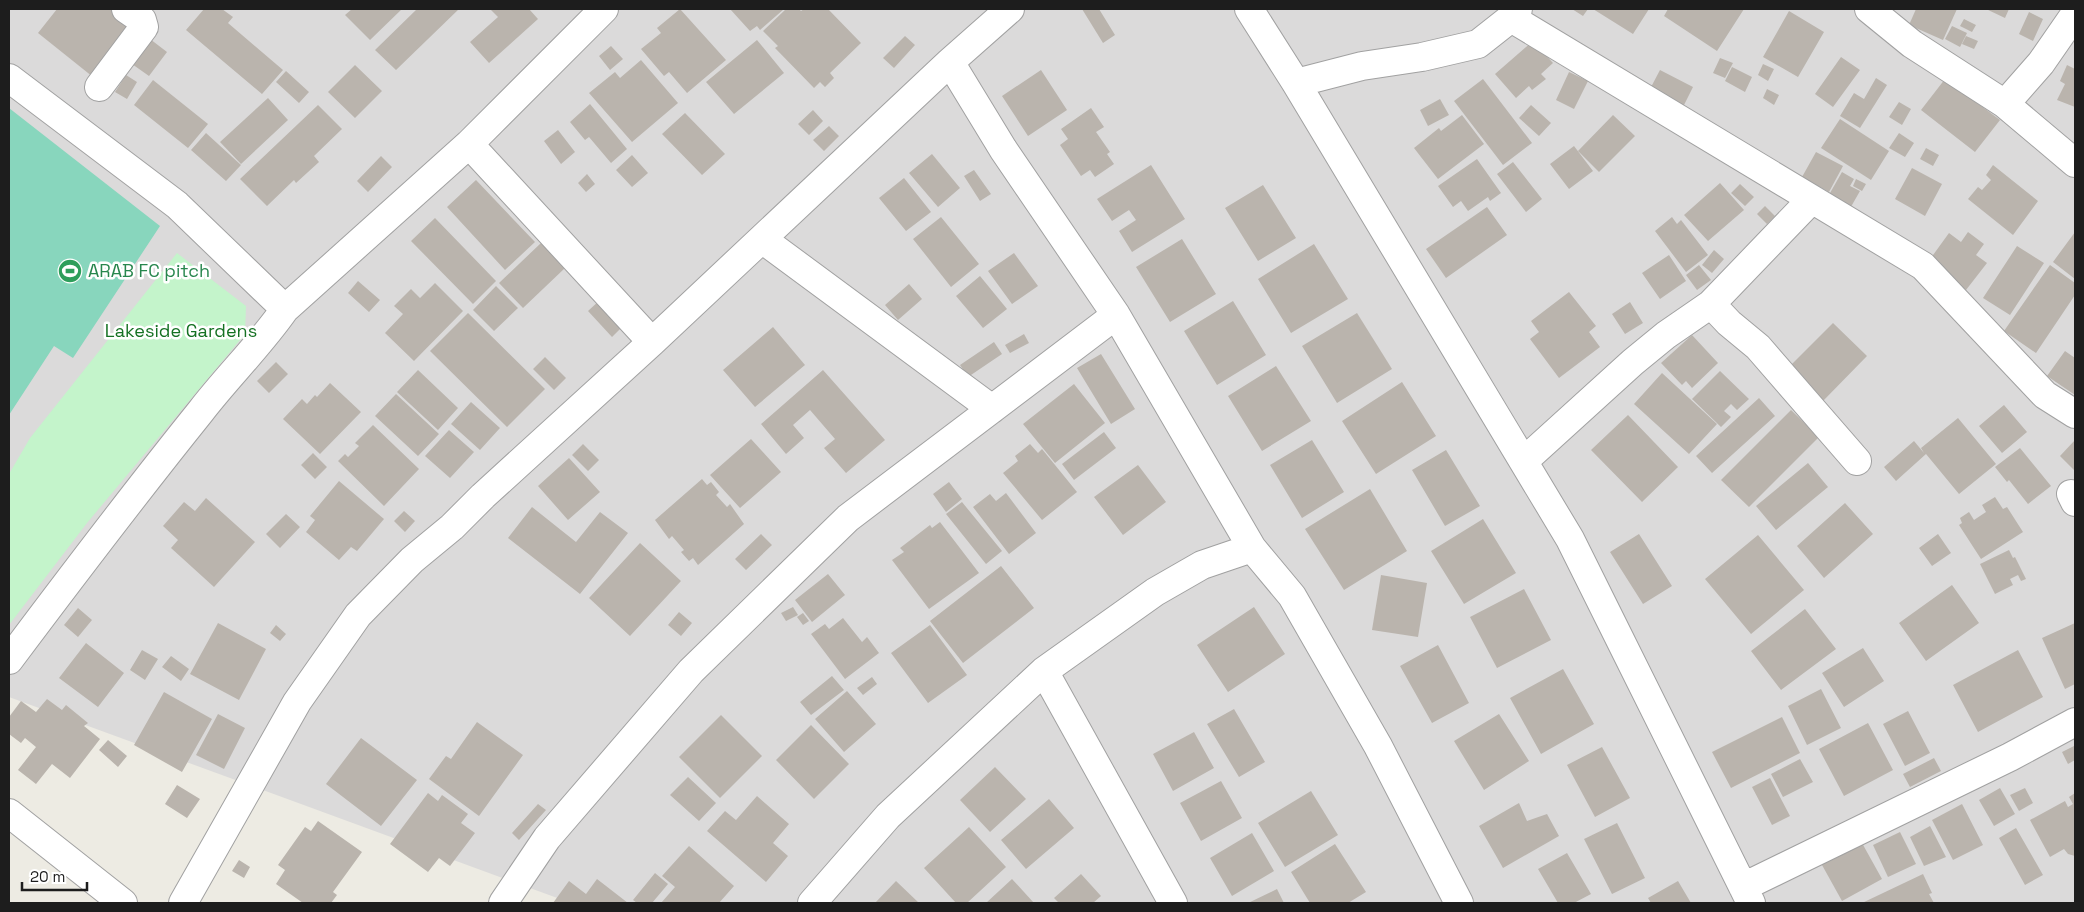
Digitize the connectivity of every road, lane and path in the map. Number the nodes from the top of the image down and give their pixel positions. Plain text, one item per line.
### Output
1 (126, 9) edge
2 (604, 9) edge
3 (1010, 9) edge
4 (1249, 9) edge
5 (1869, 9) edge
6 (1514, 14) edge
7 (2075, 14) edge
8 (950, 62) junction
9 (9, 78) edge
10 (1296, 83) junction
11 (99, 87) dead end
12 (2005, 104) junction
13 (469, 144) junction
14 (2075, 163) edge
15 (1811, 200) junction
16 (762, 239) junction
17 (1712, 304) junction
18 (285, 309) junction
19 (1116, 315) junction
20 (652, 342) junction
21 (992, 409) junction
22 (2075, 414) edge
23 (1524, 461) junction
24 (1857, 461) dead end
25 (1252, 548) junction
26 (9, 660) edge
27 (1044, 671) junction
28 (2075, 722) edge
29 (9, 813) edge
30 (1747, 895) edge
31 (1165, 900) edge
32 (123, 903) edge
33 (183, 903) edge
34 (502, 903) edge
35 (812, 903) edge
36 (1459, 903) edge

1 - 11 street
2 - 13 street
3 - 8 street
4 - 10 street
5 - 12 street
6 - 10 street
6 - 15 street
7 - 12 street
8 - 16 street
8 - 19 street
9 - 18 street
10 - 23 street
12 - 14 street
13 - 18 street
13 - 20 street
15 - 17 street
15 - 22 street
16 - 20 street
16 - 21 street
17 - 23 street
17 - 24 street
18 - 26 street
19 - 21 street
19 - 25 street
20 - 33 street
21 - 34 street
23 - 30 street
25 - 27 street
25 - 36 street
27 - 31 street
27 - 35 street
28 - 30 street
29 - 32 street

